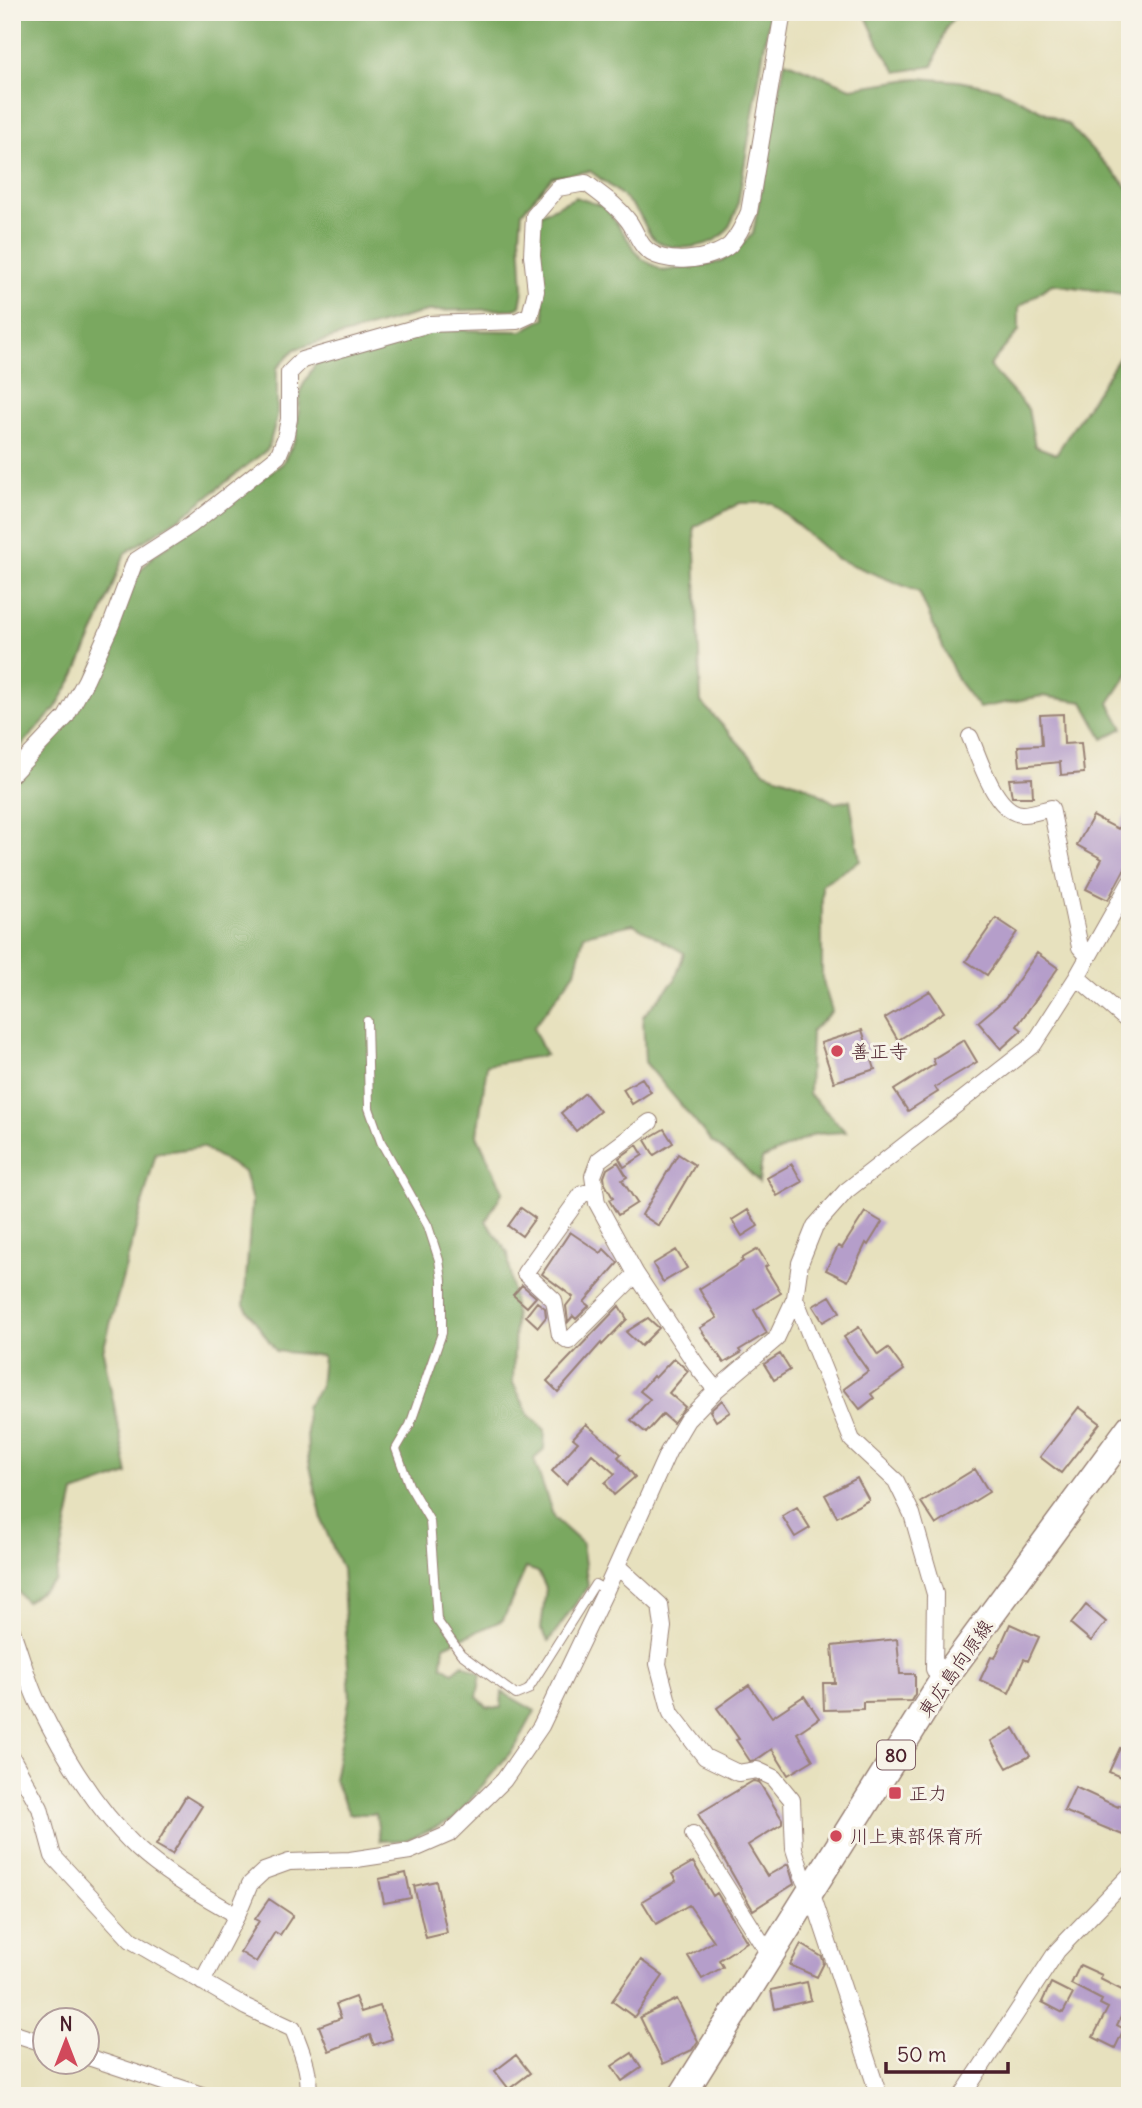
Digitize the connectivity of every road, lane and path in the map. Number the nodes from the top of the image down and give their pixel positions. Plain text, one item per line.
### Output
1 (783, 12) edge
2 (970, 737) dead end
3 (12, 774) edge
4 (1130, 883) edge
5 (1088, 956) junction
6 (1077, 977) junction
7 (367, 1021) dead end
8 (1130, 1023) edge
9 (650, 1122) dead end
10 (595, 1190) junction
11 (636, 1274) junction
12 (794, 1298) junction
13 (716, 1390) junction
14 (1130, 1427) edge
15 (617, 1566) junction
16 (606, 1590) junction
17 (12, 1632) edge
18 (941, 1683) junction
19 (12, 1758) edge
20 (693, 1834) dead end
21 (1130, 1875) edge
22 (811, 1891) junction
23 (237, 1915) junction
24 (772, 1950) junction
25 (202, 1982) junction
26 (12, 2033) edge
27 (32, 2039) edge
28 (102, 2062) edge
29 (205, 2096) edge
30 (307, 2096) edge
31 (682, 2096) edge
32 (879, 2096) edge
33 (962, 2096) edge

1 - 3 street
2 - 5 street
4 - 5 street
5 - 6 street
6 - 8 street
6 - 12 street
7 - 16 lane
9 - 10 street
10 - 11 street
10 - 11 street
11 - 13 street
12 - 13 street
12 - 18 street
13 - 15 street
14 - 18 main road, 東広島向原線 / 80
15 - 16 street
15 - 22 street
16 - 23 street
17 - 23 street
18 - 22 main road, 東広島向原線 / 80
19 - 25 street
20 - 24 street
21 - 33 street
22 - 24 main road, 東広島向原線 / 80
22 - 32 street
23 - 25 street
24 - 31 main road, 東広島向原線 / 80
25 - 30 street
26 - 27 street
28 - 29 street

